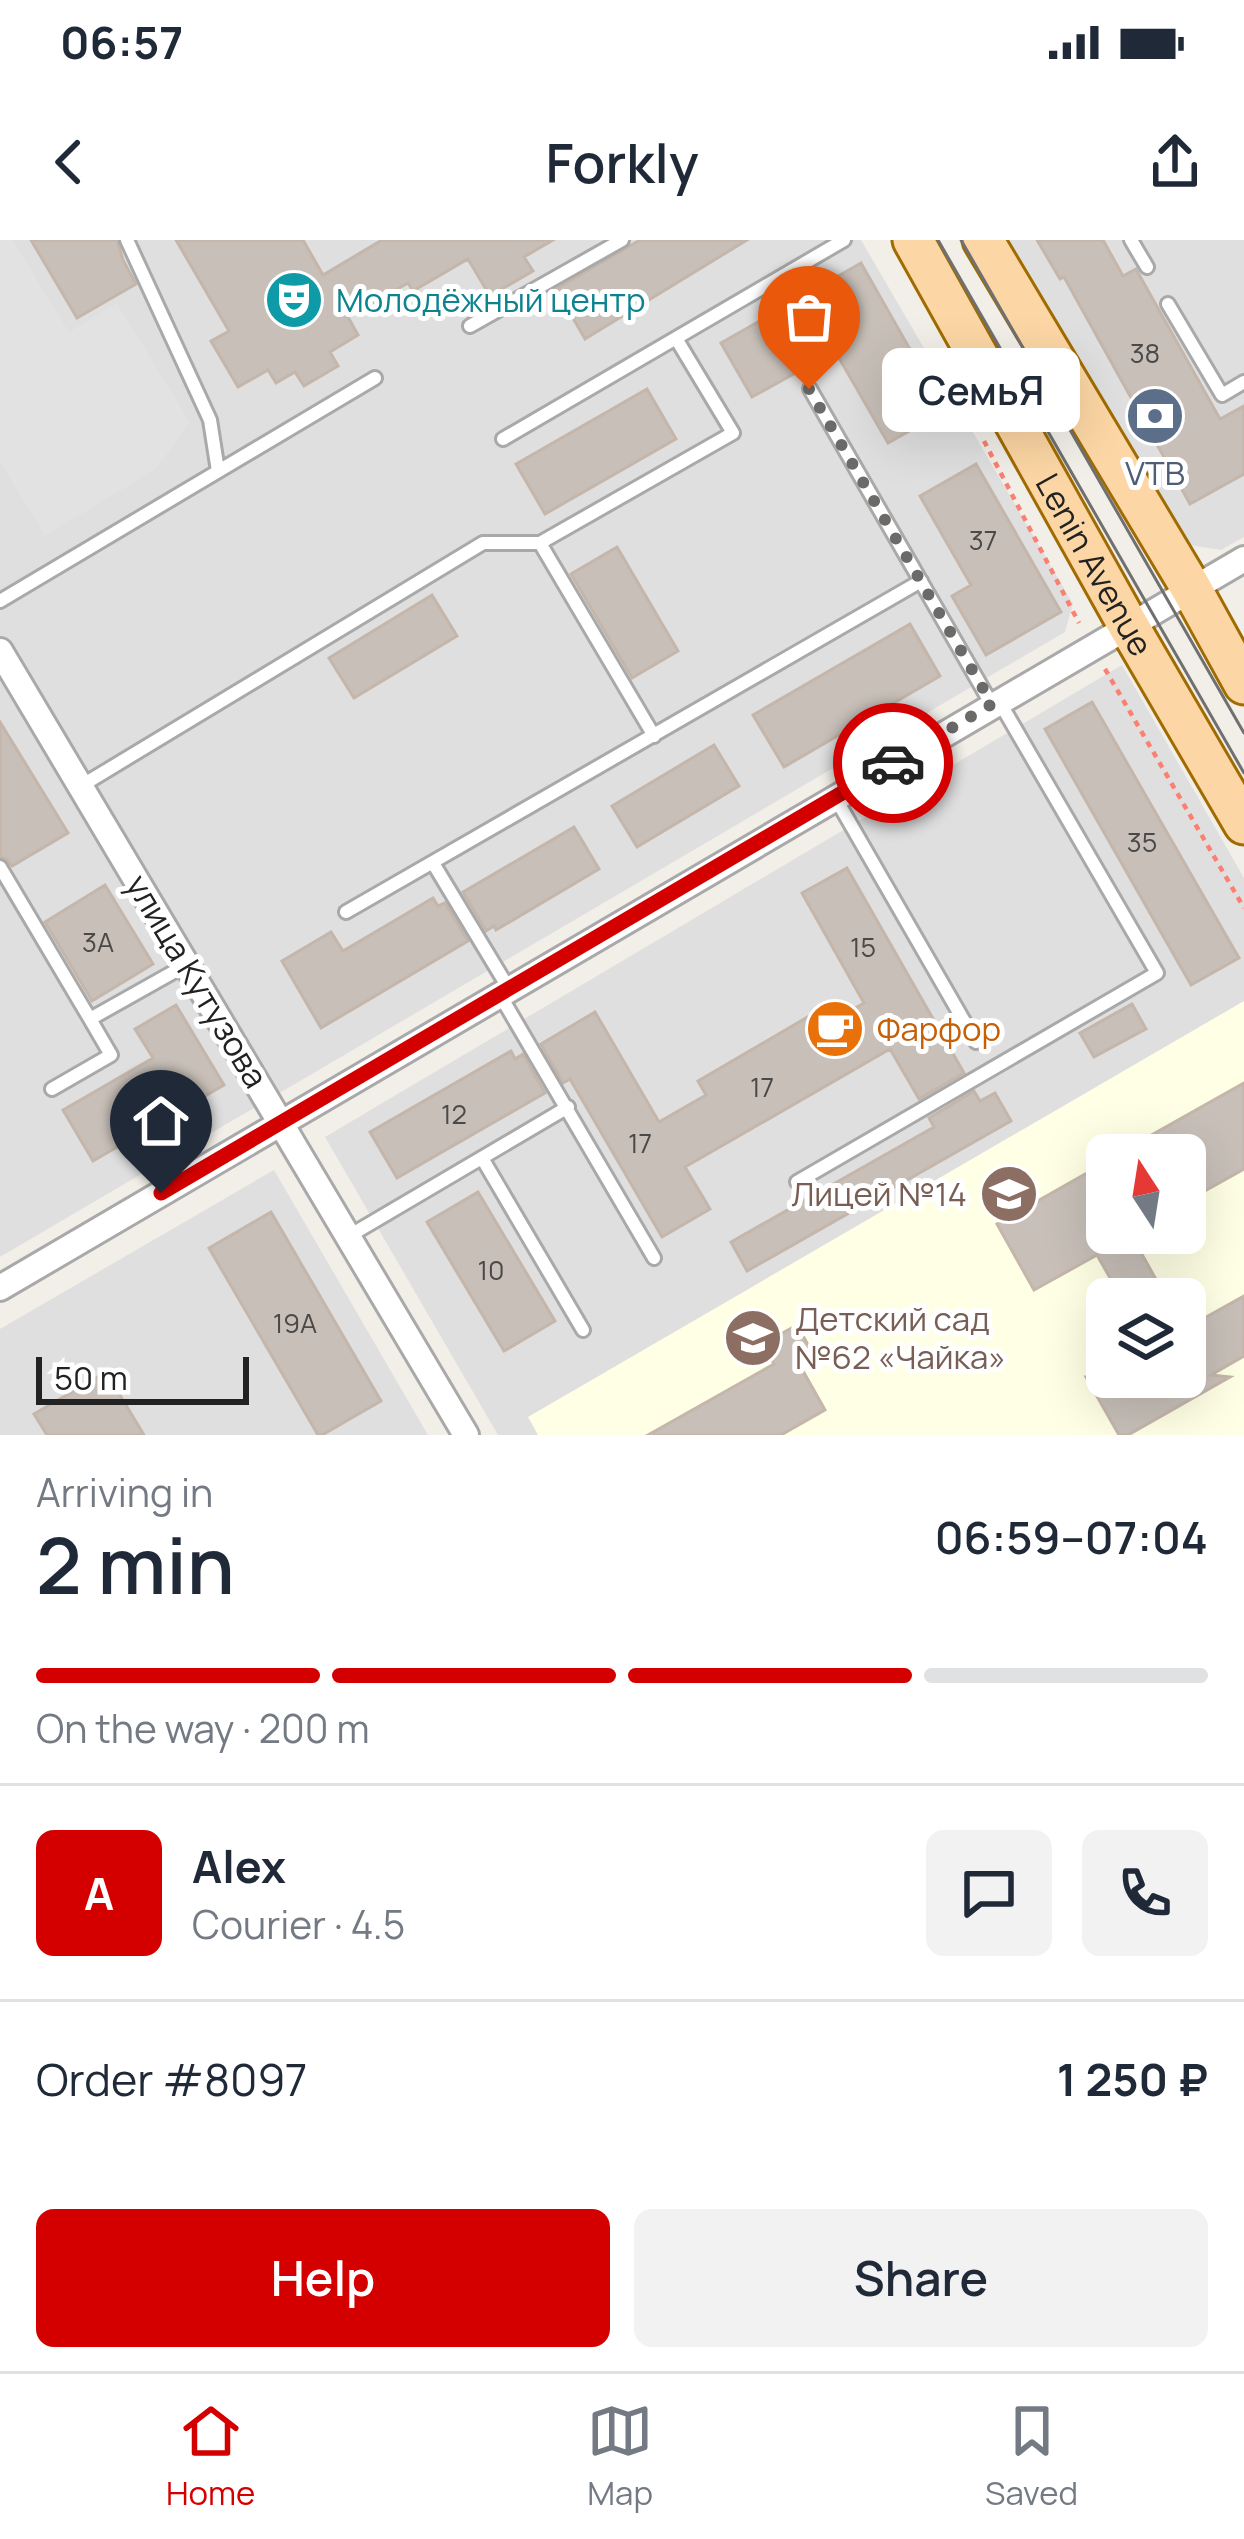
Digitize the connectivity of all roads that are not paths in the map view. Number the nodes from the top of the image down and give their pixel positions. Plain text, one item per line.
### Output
1 (127, 240) edge
2 (622, 240) edge
3 (844, 240) edge
4 (913, 240) edge
5 (983, 240) edge
6 (1131, 240) edge
7 (1147, 267) dead end
8 (1168, 304) dead end
9 (470, 326) dead end
10 (677, 340) junction
11 (375, 378) dead end
12 (1244, 382) edge
13 (809, 389) dead end
14 (502, 440) dead end
15 (218, 471) junction
16 (540, 543) junction
17 (1244, 559) edge
18 (921, 581) junction
19 (1191, 589) junction
20 (0, 601) edge
21 (1129, 625) junction
22 (2, 660) edge
23 (1244, 684) edge
24 (996, 703) junction
25 (654, 736) junction
26 (81, 786) junction
27 (835, 797) junction
28 (1244, 824) edge
29 (433, 862) junction
30 (0, 868) edge
31 (346, 912) dead end
32 (187, 964) junction
33 (504, 992) junction
34 (90, 1019) junction
35 (976, 1042) dead end
36 (52, 1089) dead end
37 (568, 1107) junction
38 (282, 1122) junction
39 (482, 1158) junction
40 (797, 1182) dead end
41 (349, 1237) junction
42 (654, 1258) dead end
43 (0, 1288) edge
44 (583, 1330) dead end
45 (466, 1435) edge

1 - 15 lane
2 - 9 lane
3 - 10 lane
4 - 21 main road, Lenin Avenue
5 - 19 main road, Lenin Avenue
6 - 7 lane
8 - 12 lane
10 - 14 lane
10 - 16 lane
11 - 15 lane
13 - 18 lane
15 - 20 lane
16 - 25 lane
16 - 26 lane
17 - 19 street
18 - 24 lane
18 - 25 lane
19 - 21 street
19 - 23 main road, Lenin Avenue
21 - 24 street
21 - 28 main road, Lenin Avenue
22 - 26 street, улица Кутузова
24 - 27 street
24 - 40 lane
25 - 29 lane
26 - 32 street, улица Кутузова
27 - 33 street
27 - 35 lane
29 - 31 lane
29 - 33 lane
30 - 34 lane
32 - 34 lane
32 - 38 street, улица Кутузова
33 - 37 lane
33 - 38 street
34 - 36 lane
37 - 39 lane
37 - 42 lane
38 - 41 street, улица Кутузова
38 - 43 street
39 - 41 lane
39 - 44 lane
41 - 45 street, улица Кутузова

